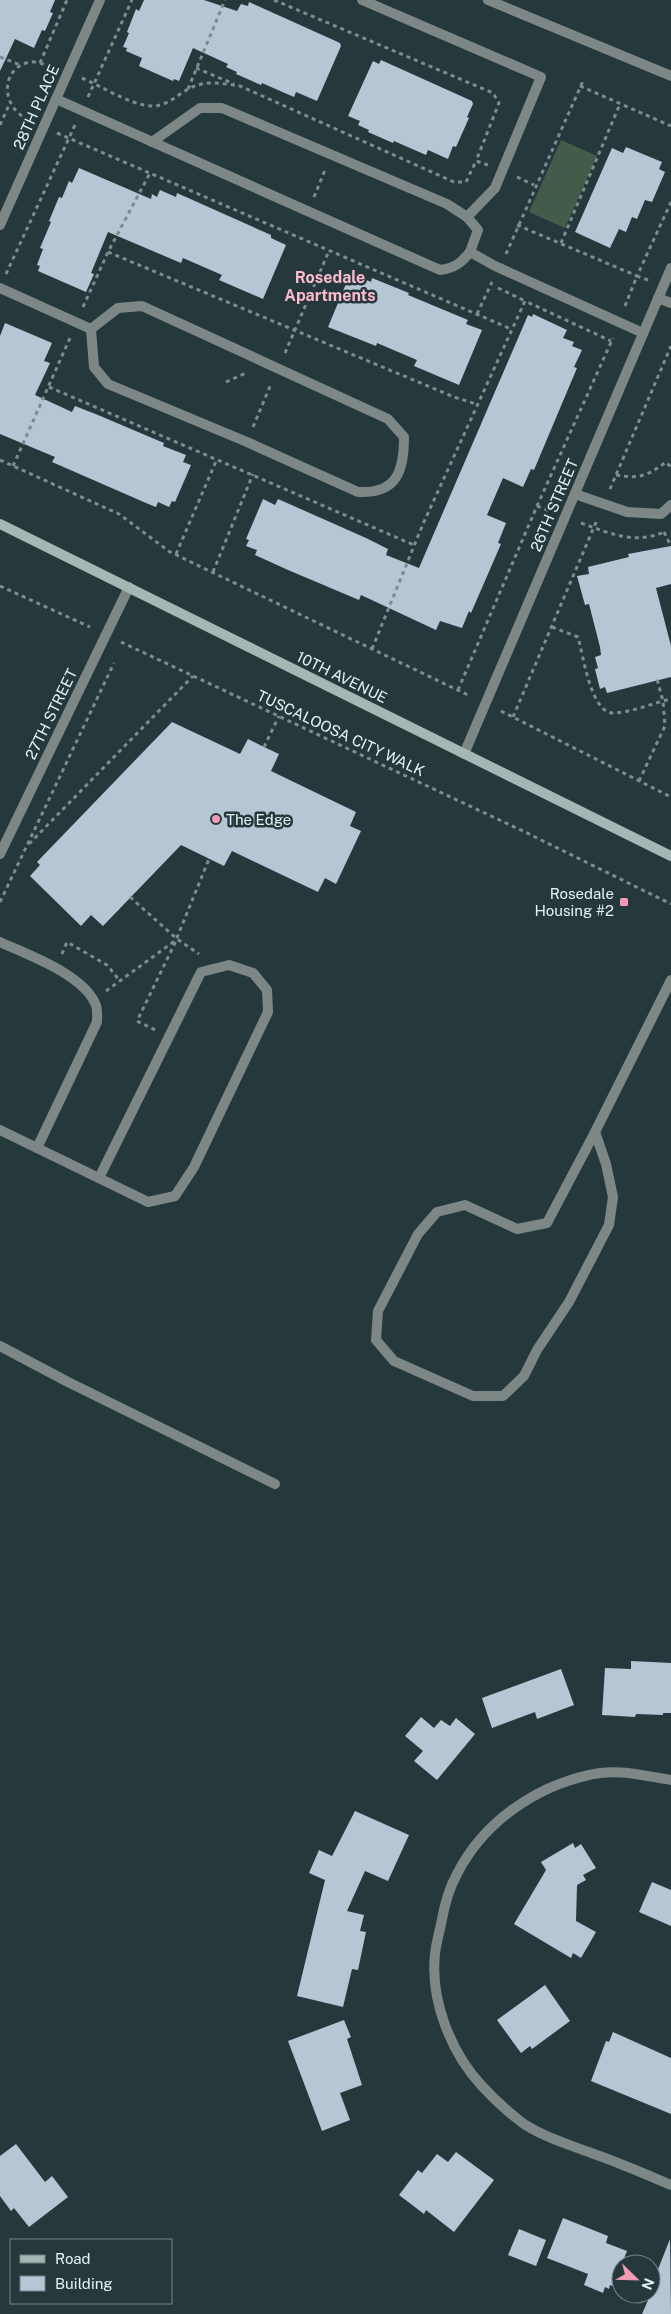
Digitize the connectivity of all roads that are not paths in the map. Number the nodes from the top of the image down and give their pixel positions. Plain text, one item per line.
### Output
1 (100, 0) edge
2 (362, 0) edge
3 (488, 0) edge
4 (502, 3) edge
5 (671, 76) edge
6 (56, 99) junction
7 (152, 142) junction
8 (467, 217) junction
9 (0, 225) edge
10 (470, 252) junction
11 (671, 268) edge
12 (0, 288) edge
13 (658, 298) junction
14 (671, 303) edge
15 (91, 329) junction
16 (643, 333) junction
17 (575, 494) junction
18 (671, 505) edge
19 (0, 524) edge
20 (128, 587) junction
21 (464, 754) junction
22 (0, 854) edge
23 (671, 856) edge
24 (0, 942) edge
25 (671, 980) edge
26 (0, 1130) edge
27 (595, 1132) junction
28 (37, 1148) junction
29 (99, 1178) junction
30 (0, 1346) edge
31 (275, 1484) dead end
32 (671, 1780) edge
33 (671, 2185) edge

1 - 6 street, 28TH PLACE
2 - 8 street
3 - 4 street
4 - 5 street
6 - 7 street
6 - 9 street, 28TH PLACE
7 - 8 street
7 - 10 street
8 - 10 street
10 - 16 street
11 - 13 street, 26TH STREET
12 - 15 street
13 - 14 street
13 - 16 street, 26TH STREET
15 - 15 street
16 - 17 street, 26TH STREET
17 - 18 street
17 - 21 street, 26TH STREET
19 - 20 main road, 10TH AVENUE
20 - 21 main road, 10TH AVENUE
20 - 22 street, 27TH STREET
21 - 23 main road, 10TH AVENUE
24 - 28 street
25 - 27 street
26 - 28 street
27 - 27 street
28 - 29 street
29 - 29 street
30 - 31 street
32 - 33 street

